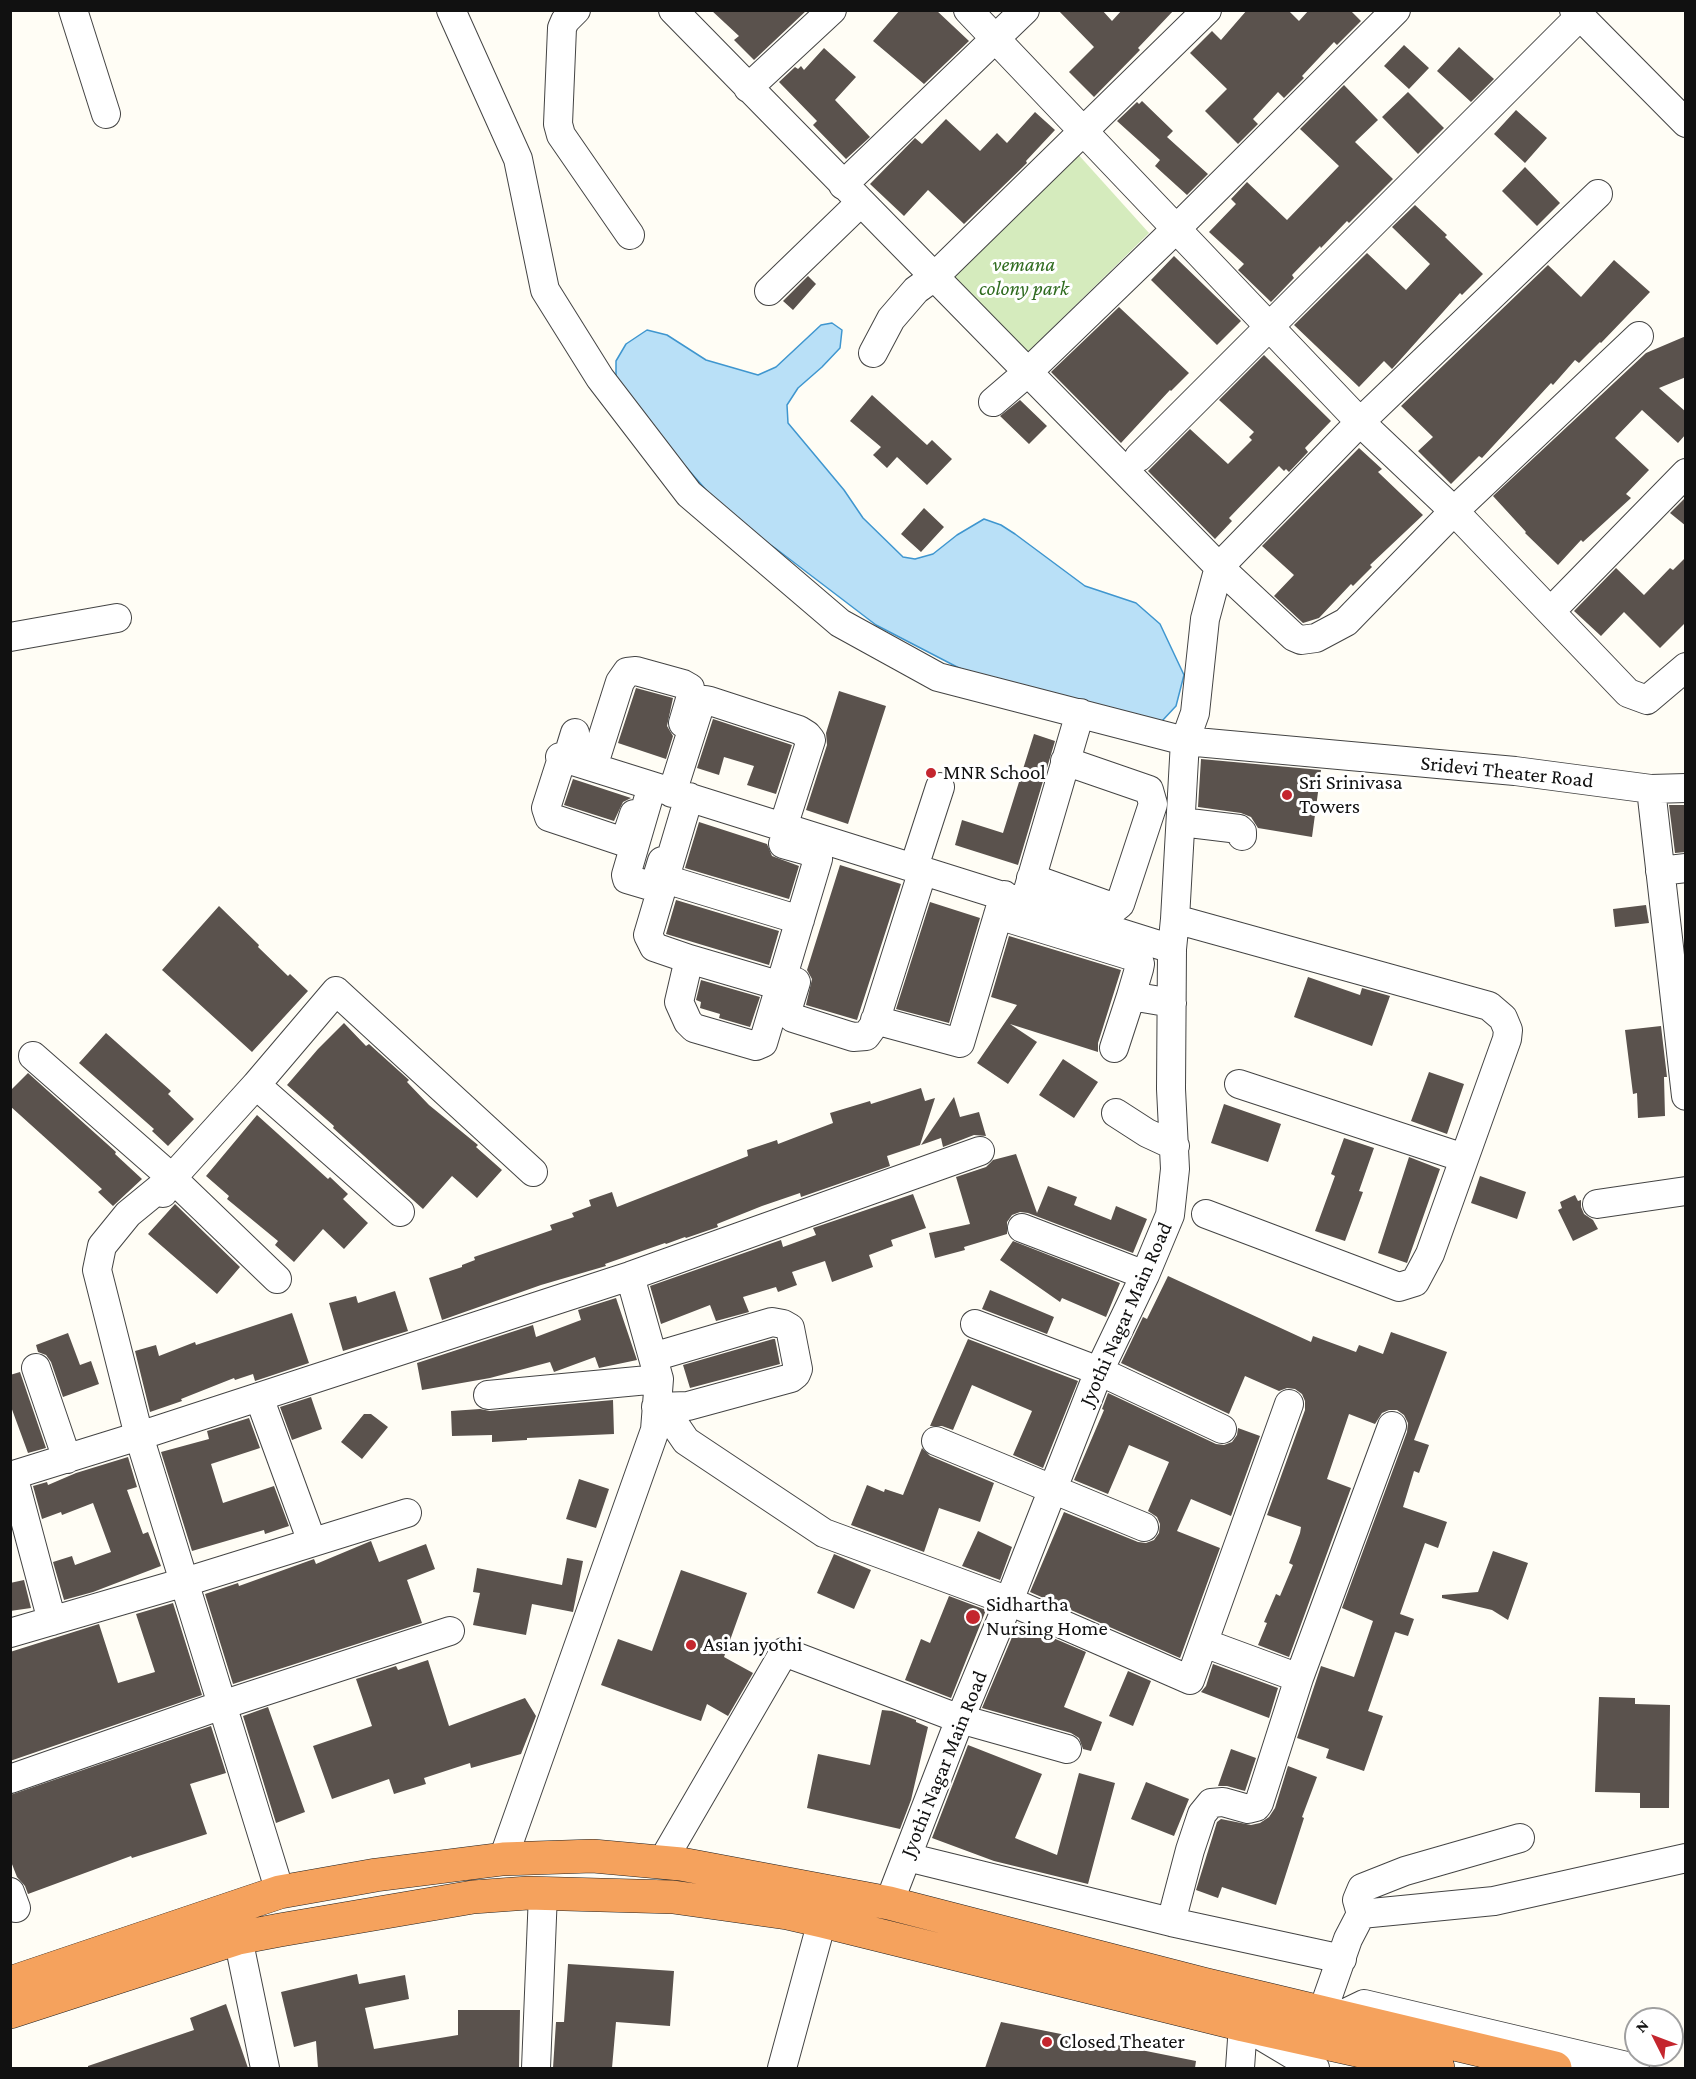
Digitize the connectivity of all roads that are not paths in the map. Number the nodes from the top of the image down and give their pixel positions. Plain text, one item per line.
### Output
1 (74, 10) edge
2 (451, 10) edge
3 (576, 10) edge
4 (673, 10) edge
5 (832, 10) edge
6 (968, 10) edge
7 (1025, 10) edge
8 (1207, 10) edge
9 (1396, 10) edge
10 (1577, 14) edge
11 (995, 39) junction
12 (748, 88) junction
13 (106, 114) dead end
14 (1686, 123) edge
15 (1083, 132) junction
16 (852, 194) junction
17 (1598, 194) dead end
18 (1176, 229) junction
19 (630, 235) dead end
20 (934, 277) junction
21 (769, 291) dead end
22 (1269, 326) junction
23 (1639, 336) dead end
24 (873, 353) dead end
25 (1028, 372) junction
26 (993, 402) dead end
27 (1360, 422) junction
28 (1139, 457) dead end
29 (1686, 473) edge
30 (1454, 511) junction
31 (1218, 567) junction
32 (1551, 611) junction
33 (117, 618) dead end
34 (10, 637) edge
35 (1683, 673) edge
36 (1080, 713) junction
37 (1185, 741) junction
38 (619, 744) dead end
39 (1065, 761) junction
40 (583, 765) junction
41 (940, 787) dead end
42 (1686, 788) edge
43 (1651, 789) junction
44 (665, 796) junction
45 (1181, 822) junction
46 (748, 825) junction
47 (783, 827) junction
48 (1242, 836) dead end
49 (819, 844) junction
50 (919, 869) junction
51 (1673, 870) edge
52 (665, 879) junction
53 (1014, 898) junction
54 (1175, 919) junction
55 (800, 920) junction
56 (1172, 949) junction
57 (689, 959) junction
58 (1680, 982) edge
59 (781, 986) junction
60 (1131, 996) junction
61 (1172, 1003) junction
62 (875, 1020) junction
63 (1114, 1048) dead end
64 (33, 1056) dead end
65 (1239, 1084) dead end
66 (256, 1085) junction
67 (1686, 1096) edge
68 (1116, 1113) dead end
69 (1174, 1146) junction
70 (980, 1151) dead end
71 (1464, 1158) junction
72 (533, 1172) dead end
73 (172, 1178) junction
74 (1686, 1191) edge
75 (1597, 1204) dead end
76 (400, 1212) dead end
77 (1206, 1214) dead end
78 (1022, 1228) dead end
79 (1145, 1275) junction
80 (630, 1276) junction
81 (277, 1279) dead end
82 (975, 1324) dead end
83 (36, 1368) dead end
84 (656, 1368) junction
85 (1099, 1371) junction
86 (488, 1395) dead end
87 (260, 1397) junction
88 (1289, 1404) dead end
89 (656, 1407) junction
90 (1392, 1426) dead end
91 (1222, 1429) dead end
92 (140, 1437) junction
93 (936, 1441) dead end
94 (67, 1459) junction
95 (12, 1475) edge
96 (1053, 1490) junction
97 (407, 1514) dead end
98 (1144, 1527) dead end
99 (312, 1542) junction
100 (185, 1582) junction
101 (1009, 1601) junction
102 (52, 1621) junction
103 (450, 1631) dead end
104 (10, 1633) edge
105 (1204, 1643) junction
106 (1299, 1678) junction
107 (222, 1705) junction
108 (960, 1719) junction
109 (1067, 1749) dead end
110 (10, 1779) edge
111 (1520, 1838) dead end
112 (907, 1857) junction
113 (1686, 1858) edge
114 (503, 1859) junction
115 (662, 1862) junction
116 (280, 1892) junction
117 (543, 1893) junction
118 (889, 1903) junction
119 (1360, 1914) junction
120 (822, 1921) junction
121 (1171, 1922) junction
122 (238, 1938) junction
123 (1342, 1959) junction
124 (10, 1983) edge
125 (11, 2011) edge
126 (1330, 2015) junction
127 (1243, 2025) junction
128 (1376, 2040) junction
129 (265, 2068) edge
130 (536, 2068) edge
131 (782, 2068) edge
132 (1240, 2068) edge
133 (1315, 2068) edge
134 (1438, 2068) edge
135 (1554, 2068) edge
136 (1635, 2068) edge

1 - 13 street
2 - 36 street, Sridevi Theater Road
3 - 19 street
4 - 12 street
5 - 12 street
6 - 11 street
7 - 11 street
8 - 15 street
9 - 18 street
10 - 14 street
10 - 22 street
11 - 15 street
11 - 16 street
12 - 16 street
15 - 18 street
15 - 20 street
16 - 20 street
16 - 21 street
17 - 27 street
18 - 22 street
18 - 25 street
20 - 24 street
20 - 25 street
22 - 27 street
22 - 28 street
23 - 30 street
25 - 26 street
25 - 31 street
27 - 30 street
27 - 31 street
29 - 32 street
30 - 31 street
30 - 32 street
31 - 37 street, Jyothi Nagar Main Road
32 - 35 street
33 - 34 street
36 - 37 street, Sridevi Theater Road
36 - 39 street
37 - 43 street, Sridevi Theater Road
37 - 45 street, Jyothi Nagar Main Road
38 - 40 street
39 - 53 street
39 - 53 street
40 - 44 street
40 - 44 street
40 - 44 street
41 - 50 street
42 - 43 street, Sridevi Theater Road
43 - 51 street
44 - 46 street
44 - 47 street
44 - 52 street
45 - 48 street
45 - 54 street, Jyothi Nagar Main Road
46 - 47 street
46 - 49 street
47 - 49 street
49 - 50 street
49 - 55 street
49 - 62 street
50 - 53 street
50 - 62 street
51 - 58 street
52 - 55 street
52 - 57 street
53 - 56 street
53 - 60 street
53 - 62 street
54 - 56 street, Jyothi Nagar Main Road
54 - 71 street
55 - 59 street
56 - 61 street, Jyothi Nagar Main Road
57 - 59 street
57 - 59 street
58 - 67 street
60 - 61 street
60 - 63 street
61 - 69 street, Jyothi Nagar Main Road
64 - 73 street
65 - 71 street
66 - 72 street
66 - 73 street
66 - 76 street
68 - 69 street
69 - 79 street, Jyothi Nagar Main Road
70 - 80 street
71 - 77 street
73 - 81 street
73 - 92 street
74 - 75 street
78 - 79 street
79 - 85 street, Jyothi Nagar Main Road
80 - 84 street
80 - 87 street
82 - 85 street
83 - 94 street
84 - 86 street
84 - 89 street
84 - 89 street
85 - 91 street
85 - 96 street, Jyothi Nagar Main Road
87 - 92 street
87 - 99 street
88 - 105 street
89 - 101 street
89 - 114 street
90 - 106 street
92 - 94 street
92 - 100 street
93 - 96 street
94 - 95 street
95 - 102 street
96 - 98 street
96 - 101 street, Jyothi Nagar Main Road
97 - 99 street
99 - 100 street
100 - 102 street
100 - 107 street
101 - 105 street
101 - 108 street, Jyothi Nagar Main Road
102 - 104 street
103 - 107 street
105 - 106 street
106 - 121 street
107 - 110 street
107 - 116 street
108 - 109 street
108 - 112 street, Jyothi Nagar Main Road
108 - 115 street
111 - 119 street
112 - 118 street, Jyothi Nagar Main Road
112 - 121 street
113 - 119 street
114 - 115 highway
114 - 116 highway
115 - 118 highway
116 - 124 highway
117 - 120 highway
117 - 122 highway
117 - 130 street
118 - 126 highway
119 - 123 street
120 - 127 highway
120 - 131 street
121 - 123 street
122 - 125 highway
122 - 129 street
123 - 126 street
126 - 128 highway
126 - 136 street
127 - 128 highway
127 - 132 street
127 - 133 street
128 - 134 highway
128 - 135 highway

